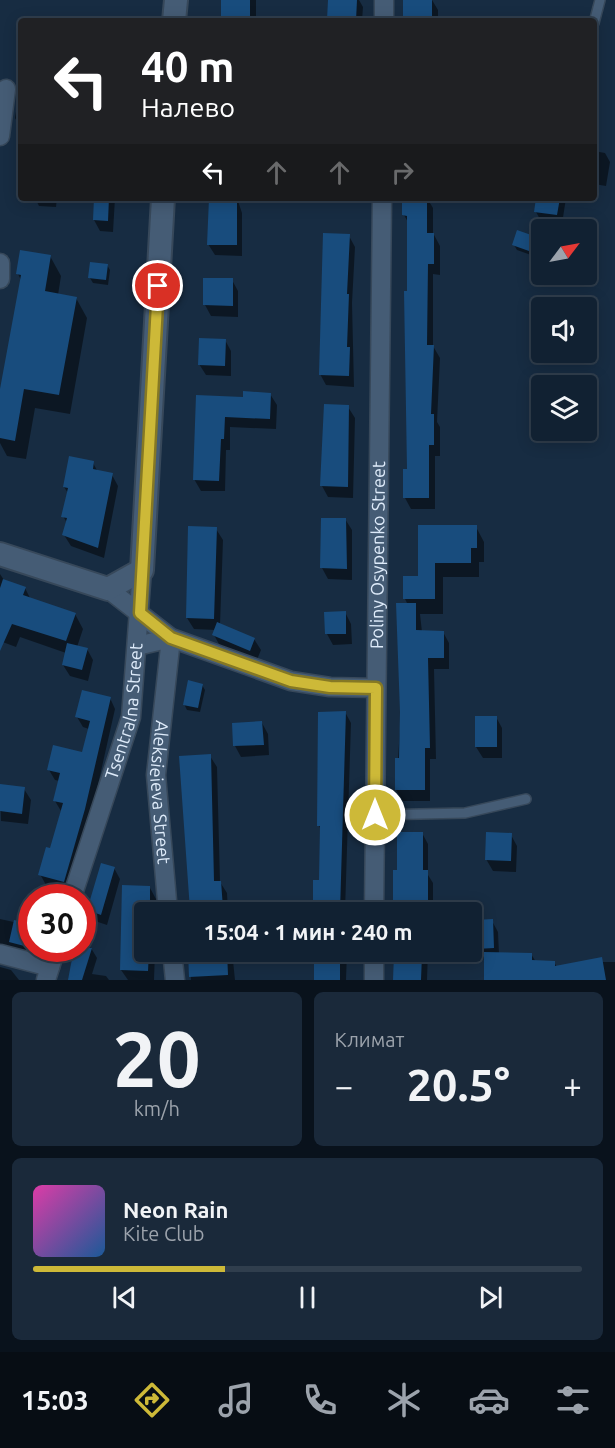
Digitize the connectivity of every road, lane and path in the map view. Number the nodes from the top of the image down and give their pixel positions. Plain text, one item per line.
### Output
1 (176, 0) edge
2 (384, 0) edge
3 (600, 0) edge
4 (174, 18) edge
5 (384, 18) edge
6 (595, 18) edge
7 (6, 89) dead end
8 (0, 136) edge
9 (163, 201) edge
10 (382, 201) edge
11 (0, 263) edge
12 (0, 279) edge
13 (0, 554) edge
14 (142, 570) junction
15 (108, 589) junction
16 (140, 613) junction
17 (171, 638) junction
18 (137, 646) junction
19 (376, 688) junction
20 (526, 800) dead end
21 (375, 815) junction
22 (76, 884) edge
23 (167, 902) edge
24 (374, 902) edge
25 (0, 954) edge
26 (173, 962) edge
27 (374, 962) edge
28 (48, 974) edge
29 (175, 980) edge
30 (374, 980) edge

1 - 4 street
2 - 5 street
3 - 6 lane
7 - 8 street
9 - 14 street, Tsentralna Street
10 - 19 street, Poliny Osypenko Street
11 - 12 street
13 - 15 street
14 - 15 street
14 - 16 street, Tsentralna Street
15 - 16 street
16 - 17 street
16 - 18 street, Tsentralna Street
17 - 18 street
17 - 19 street
17 - 23 street, Aleksieieva Street
18 - 22 street, Tsentralna Street
19 - 21 street, Poliny Osypenko Street
20 - 21 lane
21 - 24 street, Poliny Osypenko Street
25 - 28 street
26 - 29 street
27 - 30 street

